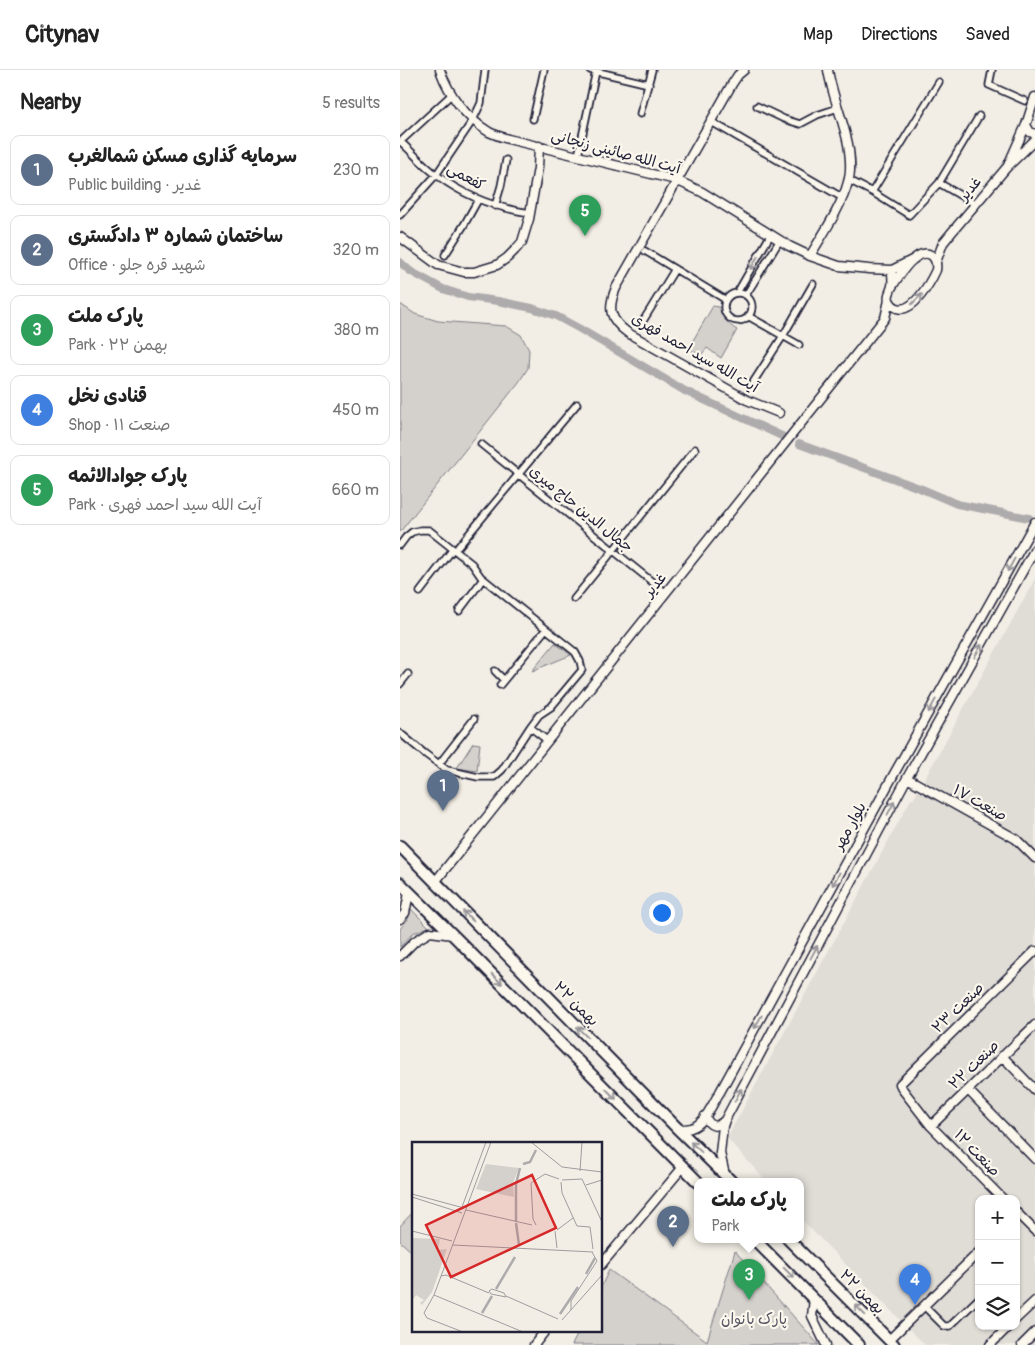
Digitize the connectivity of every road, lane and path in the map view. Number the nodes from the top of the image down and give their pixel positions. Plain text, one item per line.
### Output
1 (440, 70) edge
2 (485, 70) edge
3 (544, 70) edge
4 (652, 70) edge
5 (744, 70) edge
6 (827, 70) edge
7 (992, 70) edge
8 (593, 71) edge
9 (939, 82) dead end
10 (649, 84) junction
11 (451, 95) junction
12 (1035, 97) edge
13 (1025, 101) dead end
14 (757, 106) dead end
15 (838, 108) junction
16 (640, 114) dead end
17 (979, 116) dead end
18 (533, 119) dead end
19 (473, 120) junction
20 (710, 121) junction
21 (1026, 125) junction
22 (1035, 134) edge
23 (1035, 140) edge
24 (400, 142) edge
25 (540, 146) junction
26 (578, 156) junction
27 (506, 160) dead end
28 (1007, 167) junction
29 (436, 175) junction
30 (676, 180) junction
31 (849, 180) junction
32 (939, 183) junction
33 (872, 192) junction
34 (843, 198) junction
35 (478, 200) junction
36 (975, 204) junction
37 (495, 206) junction
38 (530, 213) junction
39 (400, 215) edge
40 (771, 234) junction
41 (400, 237) edge
42 (780, 240) junction
43 (943, 243) junction
44 (645, 250) dead end
45 (445, 254) dead end
46 (926, 254) junction
47 (810, 256) junction
48 (914, 259) junction
49 (936, 262) junction
50 (675, 269) junction
51 (892, 270) junction
52 (813, 284) dead end
53 (892, 287) junction
54 (737, 293) junction
55 (746, 296) junction
56 (726, 300) junction
57 (889, 300) junction
58 (899, 309) junction
59 (748, 316) junction
60 (885, 318) junction
61 (643, 320) dead end
62 (783, 336) junction
63 (799, 345) dead end
64 (752, 384) dead end
65 (577, 404) dead end
66 (779, 413) dead end
67 (481, 444) dead end
68 (695, 449) dead end
69 (518, 475) junction
70 (1035, 522) edge
71 (1025, 540) junction
72 (400, 545) edge
73 (1035, 547) edge
74 (456, 548) junction
75 (613, 551) junction
76 (483, 578) junction
77 (420, 592) dead end
78 (666, 593) junction
79 (574, 599) dead end
80 (459, 612) dead end
81 (546, 629) junction
82 (495, 671) dead end
83 (408, 674) dead end
84 (400, 684) edge
85 (474, 719) dead end
86 (530, 727) junction
87 (400, 733) edge
88 (548, 741) junction
89 (438, 764) junction
90 (907, 778) junction
91 (400, 846) edge
92 (1035, 858) edge
93 (435, 882) junction
94 (400, 883) edge
95 (409, 893) junction
96 (400, 919) edge
97 (453, 935) junction
98 (1035, 951) edge
99 (400, 956) edge
100 (1035, 1025) edge
101 (1002, 1056) junction
102 (900, 1084) joint
103 (968, 1090) junction
104 (1035, 1090) edge
105 (705, 1116) junction
106 (725, 1120) junction
107 (931, 1126) junction
108 (678, 1129) junction
109 (1035, 1159) edge
110 (683, 1167) junction
111 (694, 1178) edge
112 (728, 1178) edge
113 (999, 1195) edge
114 (1020, 1216) edge
115 (1034, 1227) edge
116 (758, 1243) edge
117 (792, 1243) edge
118 (975, 1256) edge
119 (602, 1264) edge
120 (814, 1299) junction
121 (1035, 1301) edge
122 (975, 1302) edge
123 (924, 1306) junction
124 (1020, 1315) edge
125 (1005, 1330) edge
126 (544, 1332) edge
127 (1035, 1332) edge
128 (892, 1343) edge
129 (534, 1345) edge
130 (826, 1345) edge
131 (860, 1345) edge
132 (990, 1345) edge
133 (1022, 1345) edge

1 - 11 main road, آیت الله صائینی زنجانی
2 - 19 street
3 - 18 street
4 - 10 street
5 - 20 main road, آیت الله سید احمد فهری
6 - 15 main road
7 - 13 street
8 - 10 street
8 - 26 street
9 - 33 street
10 - 16 street
11 - 19 main road, آیت الله صائینی زنجانی
11 - 24 street
12 - 21 main road
14 - 15 street
15 - 31 main road
17 - 32 street
19 - 25 main road, آیت الله صائینی زنجانی
19 - 29 street
20 - 30 main road, آیت الله سید احمد فهری
20 - 34 street
21 - 22 main road
21 - 28 main road
23 - 28 main road, غدیر
24 - 29 street, کفعمی
25 - 26 main road, آیت الله صائینی زنجانی
25 - 38 main road
26 - 30 main road, آیت الله صائینی زنجانی
27 - 37 street
28 - 36 main road, غدیر
29 - 35 street, کفعمی
29 - 39 street
30 - 40 main road, آیت الله صائینی زنجانی
30 - 66 main road, آیت الله سید احمد فهری
31 - 33 street
31 - 34 main road
32 - 33 street
32 - 36 street
34 - 47 main road
35 - 37 street, کفعمی
35 - 45 street
36 - 43 main road, غدیر
37 - 38 street, کفعمی
38 - 41 main road
40 - 42 main road, آیت الله صائینی زنجانی
40 -> 54 street
42 - 47 main road, آیت الله صائینی زنجانی
42 - 55 street
43 - 46 main road, آیت الله صائینی زنجانی
43 - 49 main road, غدیر
44 - 50 street
46 - 48 main road, آیت الله صائینی زنجانی
46 - 49 main road
47 - 51 main road, آیت الله صائینی زنجانی
48 - 51 main road, آیت الله صائینی زنجانی
48 - 53 main road
58 -> 49 main road, غدیر
50 - 56 street
50 - 61 street
51 - 53 main road
52 - 62 street
53 - 57 main road, غدیر
54 - 55 street
54 - 56 street
55 - 59 street
56 - 59 street
57 - 58 main road
57 - 60 main road, غدیر
58 - 60 main road, غدیر
59 - 62 street
60 - 78 main road, غدیر
62 - 63 street
62 - 64 street
65 - 69 street
67 - 69 street, جمال الدین حاج میری
68 - 75 street
69 - 74 street
69 - 75 street, جمال الدین حاج میری
70 - 71 main road, بلوار مهر
71 - 73 main road
71 -> 105 main road, بلوار مهر
72 - 74 street
90 -> 73 main road, بلوار مهر
74 - 76 street
74 - 77 street
75 - 78 street, جمال الدین حاج میری
75 - 79 street
76 - 80 street
76 - 81 street
78 - 88 main road, غدیر
81 - 82 street
81 - 86 street
83 - 84 street
85 - 89 street
86 - 88 street
86 - 89 street
87 - 89 street
88 - 93 main road, غدیر
90 - 92 main road, صنعت ۱۷
106 -> 90 main road, بلوار مهر
91 - 93 highway, ۲۲ بهمن
108 -> 93 highway, ۲۲ بهمن
94 - 95 highway
95 - 96 main road
95 - 97 highway
97 - 99 main road
97 -> 110 highway
98 - 102 main road, صنعت ۲۳
100 - 101 main road, صنعت ۲۲
101 - 103 main road, صنعت ۲۲
101 - 104 main road
102 - 107 main road, صنعت ۱۲
103 - 107 main road, صنعت ۲۲
103 - 109 main road
105 - 106 main road
105 - 108 main road, بلوار مهر
106 - 112 main road, بلوار مهر
107 - 113 main road, صنعت ۱۲
112 -> 108 highway, ۲۲ بهمن
110 - 111 highway
110 - 119 main road
114 - 115 main road
116 -> 120 highway
128 -> 117 highway, ۲۲ بهمن
118 - 123 main road
120 - 130 main road
120 - 131 highway
121 - 124 main road
122 - 123 street
123 - 128 main road
125 - 132 main road
126 - 129 main road
127 - 133 main road

